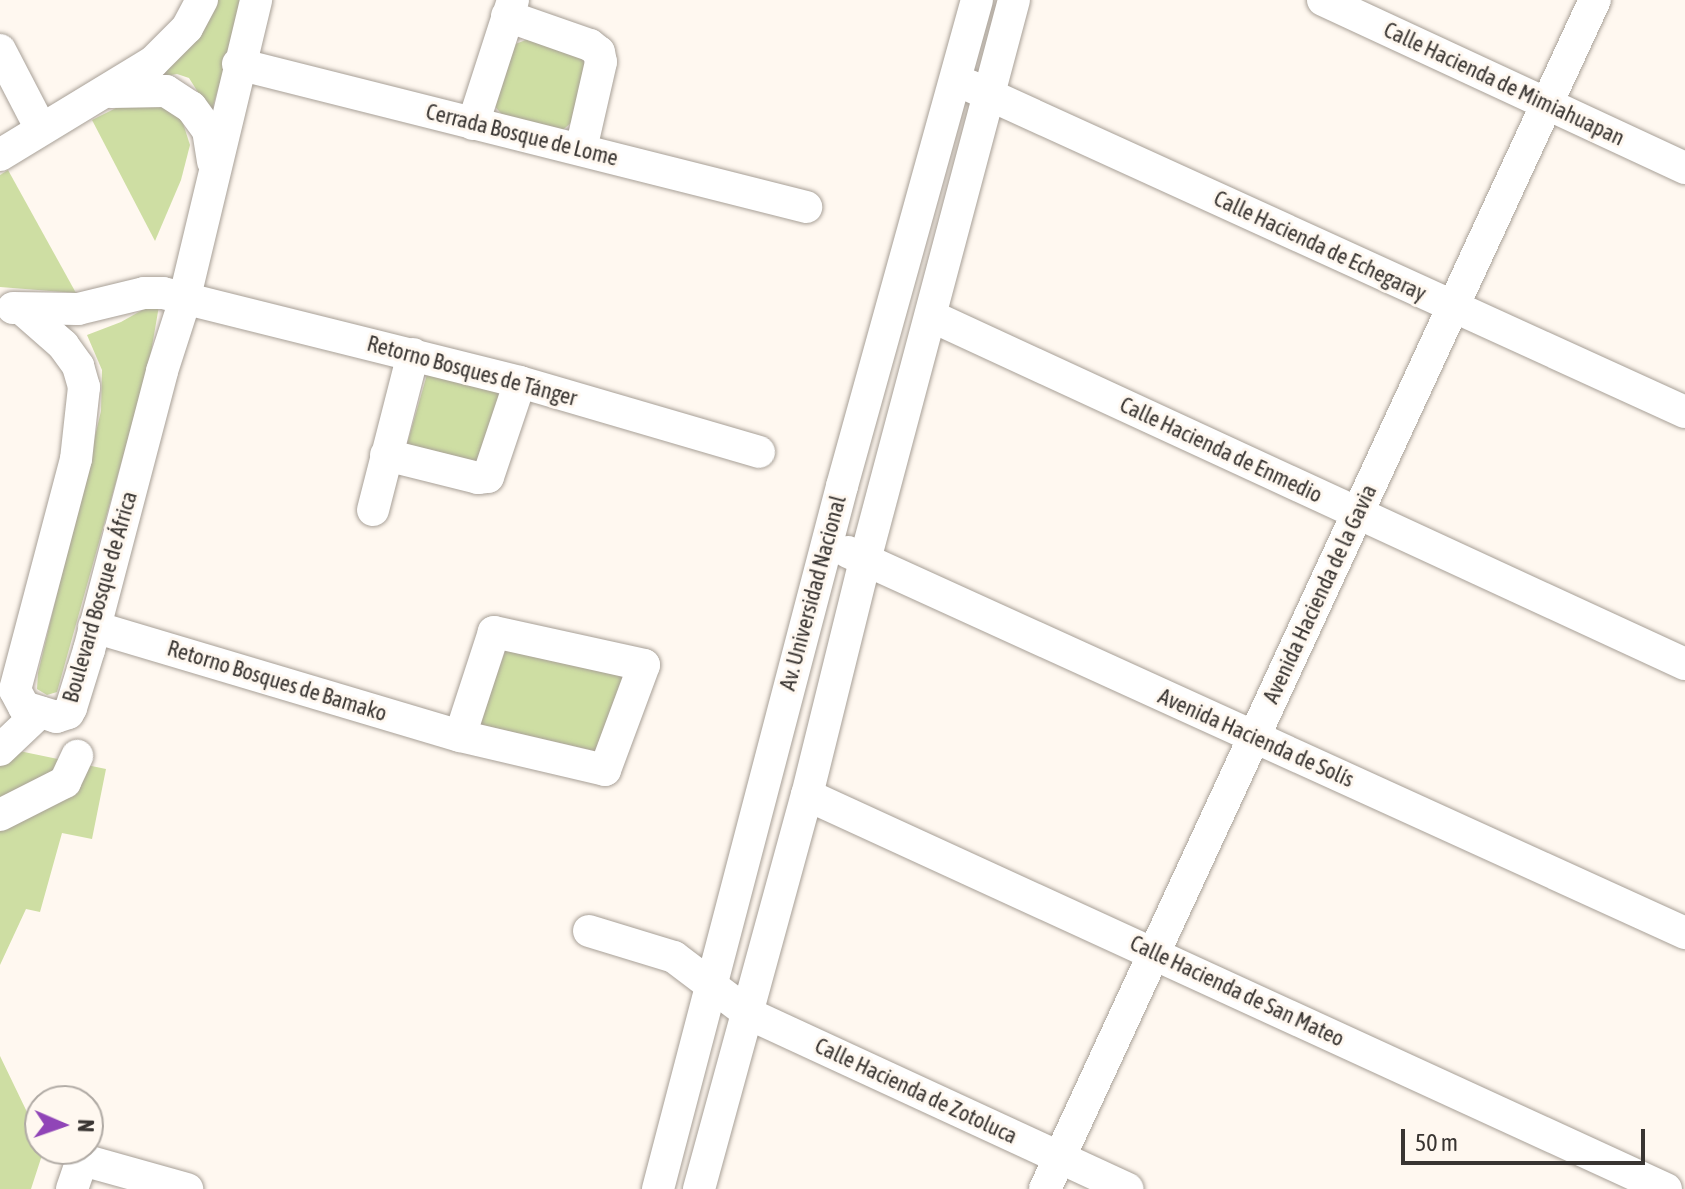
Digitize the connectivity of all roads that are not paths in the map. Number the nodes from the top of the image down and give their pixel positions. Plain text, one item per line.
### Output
1 (202, 0) edge
2 (256, 0) edge
3 (977, 0) edge
4 (1014, 0) edge
5 (1323, 0) edge
6 (1595, 0) edge
7 (510, 8) edge
8 (0, 50) edge
9 (238, 64) junction
10 (956, 81) junction
11 (106, 92) junction
12 (989, 93) junction
13 (1546, 105) junction
14 (473, 124) junction
15 (41, 129) junction
16 (581, 149) junction
17 (0, 155) edge
18 (214, 165) junction
19 (1685, 168) edge
20 (806, 207) dead end
21 (184, 297) junction
22 (11, 307) edge
23 (1453, 307) junction
24 (931, 316) junction
25 (413, 354) junction
26 (520, 382) junction
27 (1685, 412) edge
28 (759, 452) dead end
29 (386, 455) junction
30 (373, 510) dead end
31 (1358, 513) junction
32 (827, 542) junction
33 (865, 560) junction
34 (94, 627) junction
35 (1685, 664) edge
36 (40, 712) junction
37 (460, 736) junction
38 (1254, 737) junction
39 (0, 750) edge
40 (77, 756) dead end
41 (807, 795) junction
42 (0, 815) edge
43 (589, 931) dead end
44 (1685, 933) edge
45 (1154, 953) junction
46 (711, 983) junction
47 (749, 1014) junction
48 (1060, 1158) junction
49 (72, 1189) edge
50 (187, 1189) edge
51 (658, 1189) edge
52 (699, 1189) edge
53 (1045, 1189) edge
54 (1128, 1189) edge
55 (1666, 1189) edge

1 - 11 street
2 - 9 street, Boulevard Bosque de África
3 - 10 street, Av. Universidad Nacional
4 - 12 street, Av. Universidad Nacional
5 - 13 street, Calle Hacienda de Mimiahuapan
6 - 13 street, Avenida Hacienda de la Gavia
7 - 14 street
7 - 16 street
8 - 15 street
9 - 14 street, Cerrada Bosque de Lome
9 - 18 street, Boulevard Bosque de África
10 - 12 street, Calle Hacienda de Echegaray
10 - 32 street, Av. Universidad Nacional
11 - 15 street
11 - 18 street
12 - 23 street, Calle Hacienda de Echegaray
12 - 24 street, Av. Universidad Nacional
13 - 19 street, Calle Hacienda de Mimiahuapan
13 - 23 street, Avenida Hacienda de la Gavia
14 - 16 street, Cerrada Bosque de Lome
15 - 17 street
16 - 20 street, Cerrada Bosque de Lome
18 - 21 street, Boulevard Bosque de África
21 - 22 street, Boulevard Bosque de África
21 - 25 street, Retorno Bosques de Tánger
21 - 34 street, Boulevard Bosque de África
22 - 36 street, Boulevard Bosque de África
23 - 27 street, Calle Hacienda de Echegaray
23 - 31 street, Avenida Hacienda de la Gavia
24 - 31 street, Calle Hacienda de Enmedio
24 - 33 street, Av. Universidad Nacional
25 - 26 street, Retorno Bosques de Tánger
25 - 29 street
26 - 28 street, Retorno Bosques de Tánger
26 - 29 street
29 - 30 street
31 - 35 street, Calle Hacienda de Enmedio
31 - 38 street, Avenida Hacienda de la Gavia
32 - 33 street, Avenida Hacienda de Solís
32 - 46 street, Av. Universidad Nacional
33 - 38 street, Avenida Hacienda de Solís
33 - 41 street, Av. Universidad Nacional
34 - 36 street, Boulevard Bosque de África
34 - 37 street, Retorno Bosques de Bamako
36 - 39 street
37 - 37 street, Retorno Bosques de Bamako
38 - 44 street, Avenida Hacienda de Solís
38 - 45 street, Avenida Hacienda de la Gavia
40 - 42 street
41 - 45 street, Calle Hacienda de San Mateo
41 - 47 street, Av. Universidad Nacional
43 - 46 street, Calle Hacienda de Zotoluca
45 - 48 street, Avenida Hacienda de la Gavia
45 - 55 street, Calle Hacienda de San Mateo
46 - 47 street, Calle Hacienda de Zotoluca
46 - 51 street, Av. Universidad Nacional
47 - 48 street, Calle Hacienda de Zotoluca
47 - 52 street, Av. Universidad Nacional
48 - 53 street, Avenida Hacienda de la Gavia
48 - 54 street, Calle Hacienda de Zotoluca
49 - 50 street

